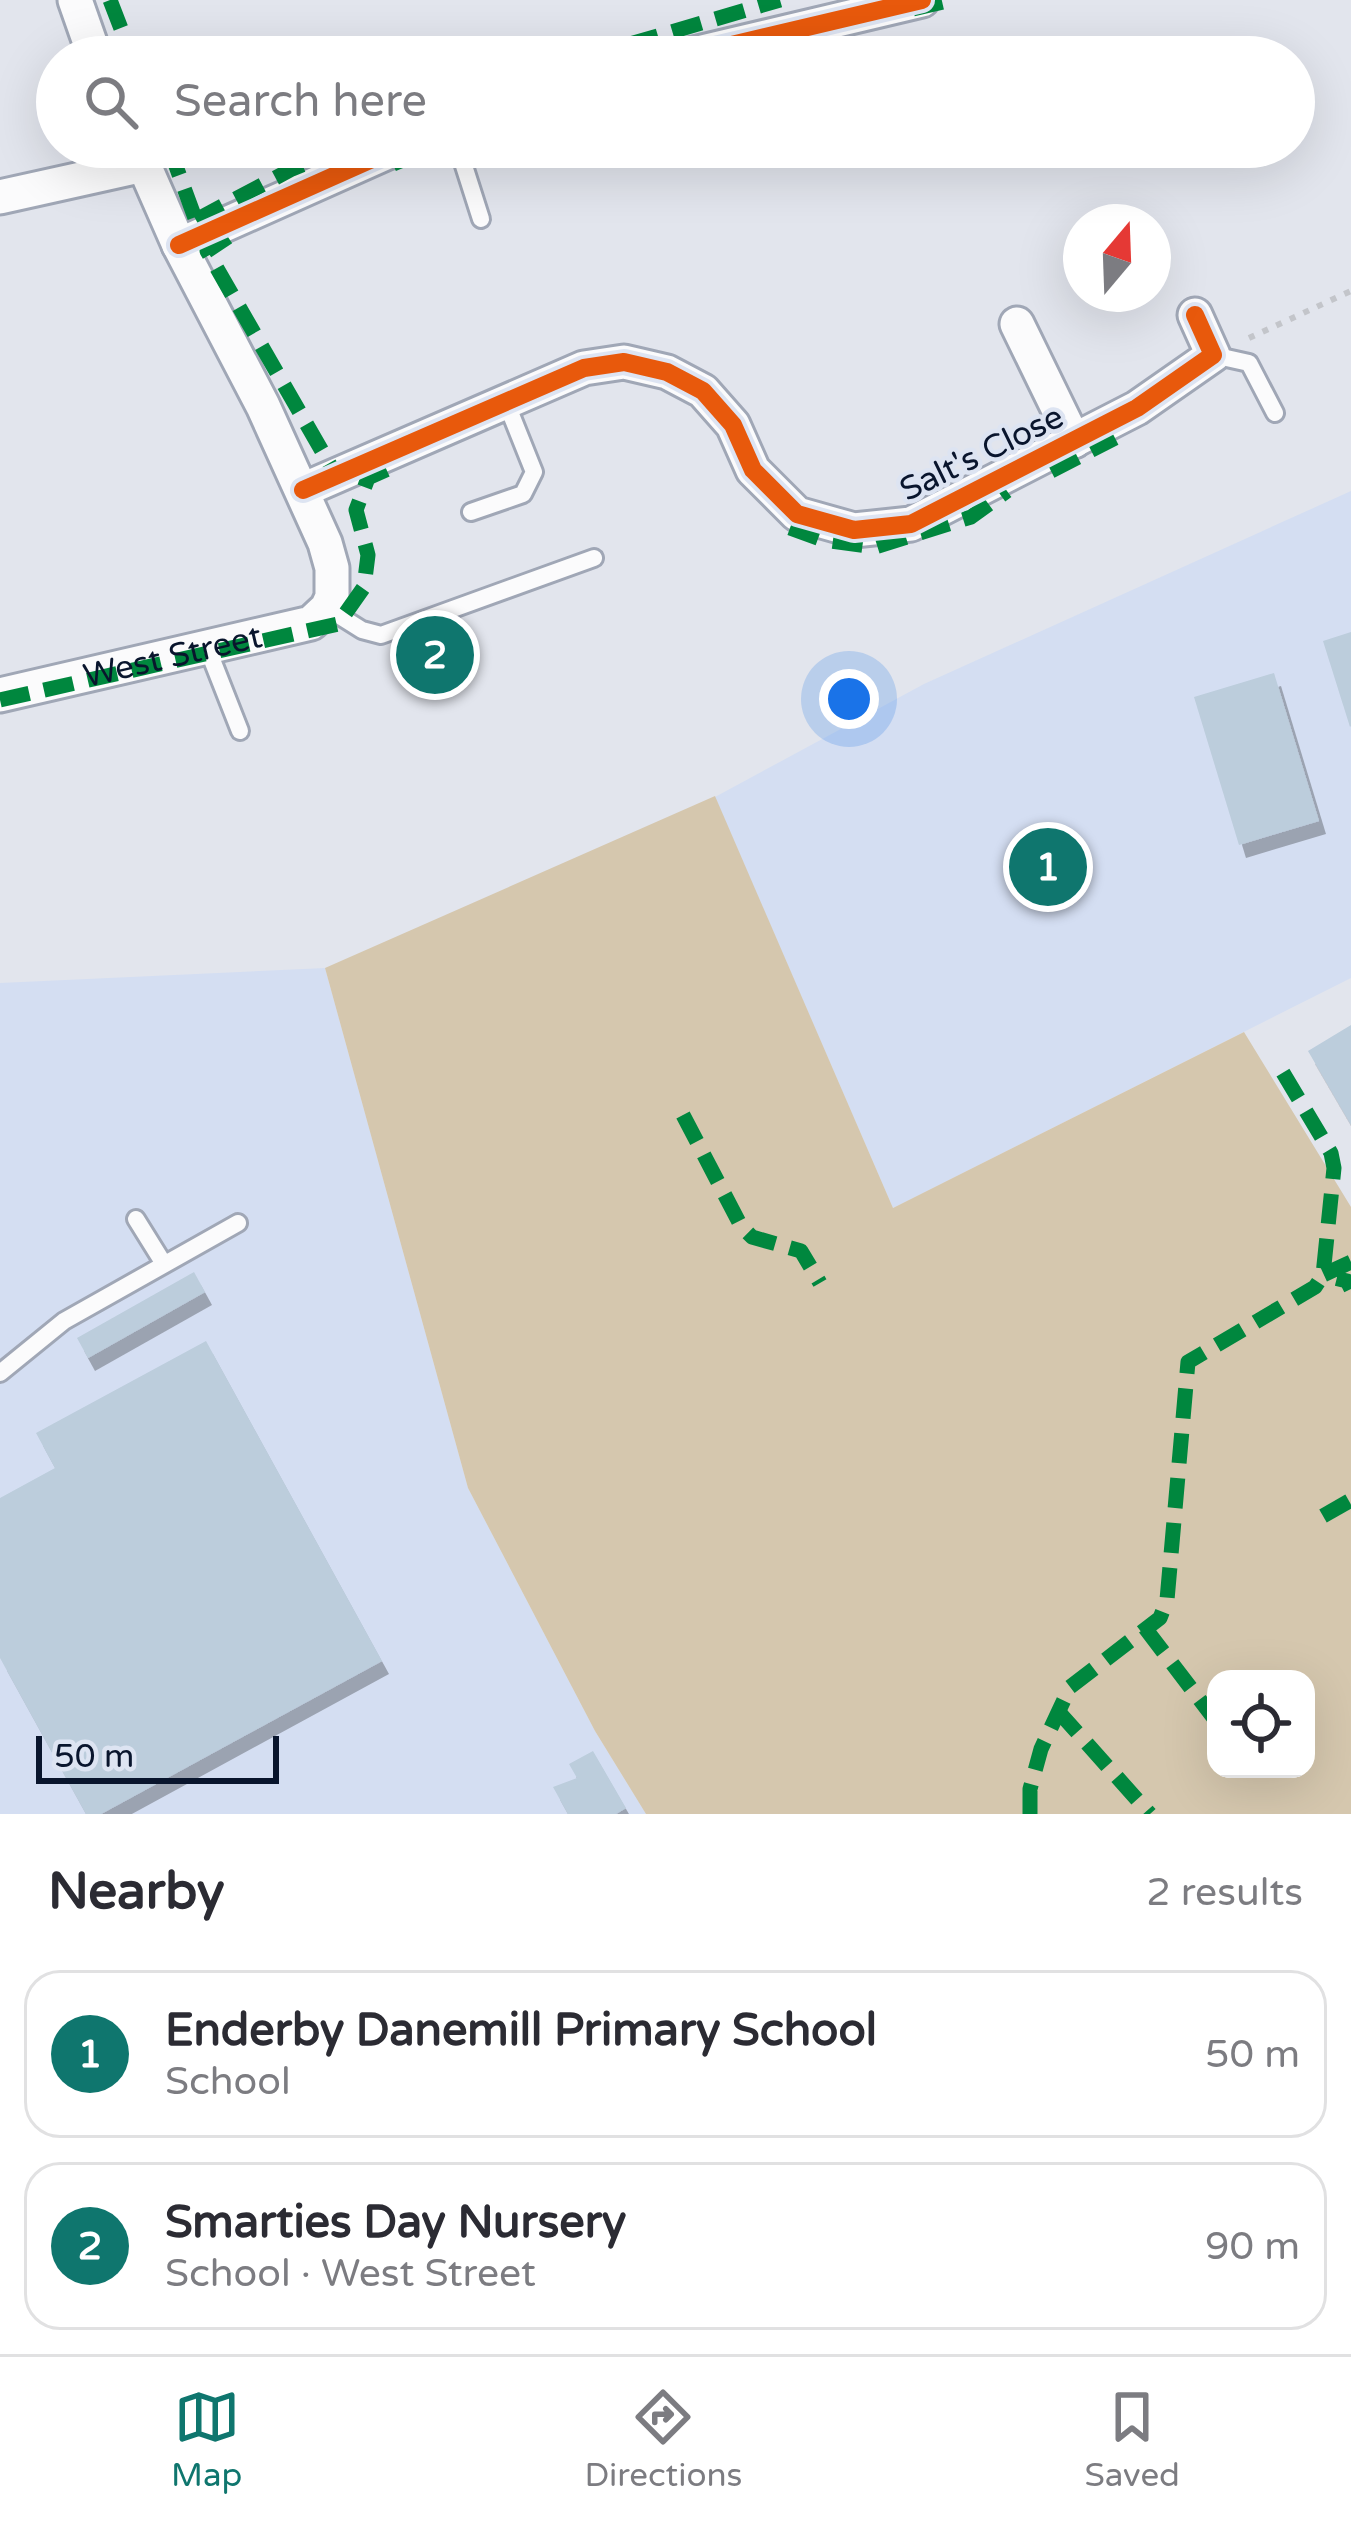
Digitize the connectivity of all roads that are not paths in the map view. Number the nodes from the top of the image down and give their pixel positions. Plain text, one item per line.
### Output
1 (75, 0) edge
2 (922, 0) edge
3 (88, 36) edge
4 (770, 36) edge
5 (98, 168) edge
6 (145, 168) edge
7 (352, 168) edge
8 (465, 168) edge
9 (0, 196) edge
10 (481, 219) dead end
11 (179, 245) junction
12 (1195, 315) dead end
13 (1017, 324) dead end
14 (1213, 355) junction
15 (506, 402) junction
16 (1276, 413) dead end
17 (1074, 441) junction
18 (303, 490) junction
19 (471, 512) dead end
20 (594, 558) dead end
21 (329, 603) junction
22 (207, 647) junction
23 (0, 695) edge
24 (240, 731) dead end
25 (136, 1219) dead end
26 (238, 1223) dead end
27 (164, 1264) junction
28 (0, 1373) edge

1 - 3 street
2 - 4 street
5 - 9 street
6 - 11 street
7 - 11 street
8 - 10 lane
11 - 18 street
12 - 14 street
13 - 17 street, Salt's Close
14 - 16 lane
14 - 17 street, Salt's Close
15 - 17 street, Salt's Close
15 - 18 street, Salt's Close
15 - 19 lane
18 - 21 street
20 - 21 lane
21 - 22 street, West Street
22 - 23 street, West Street
22 - 24 lane
25 - 27 lane
26 - 27 lane
27 - 28 lane

